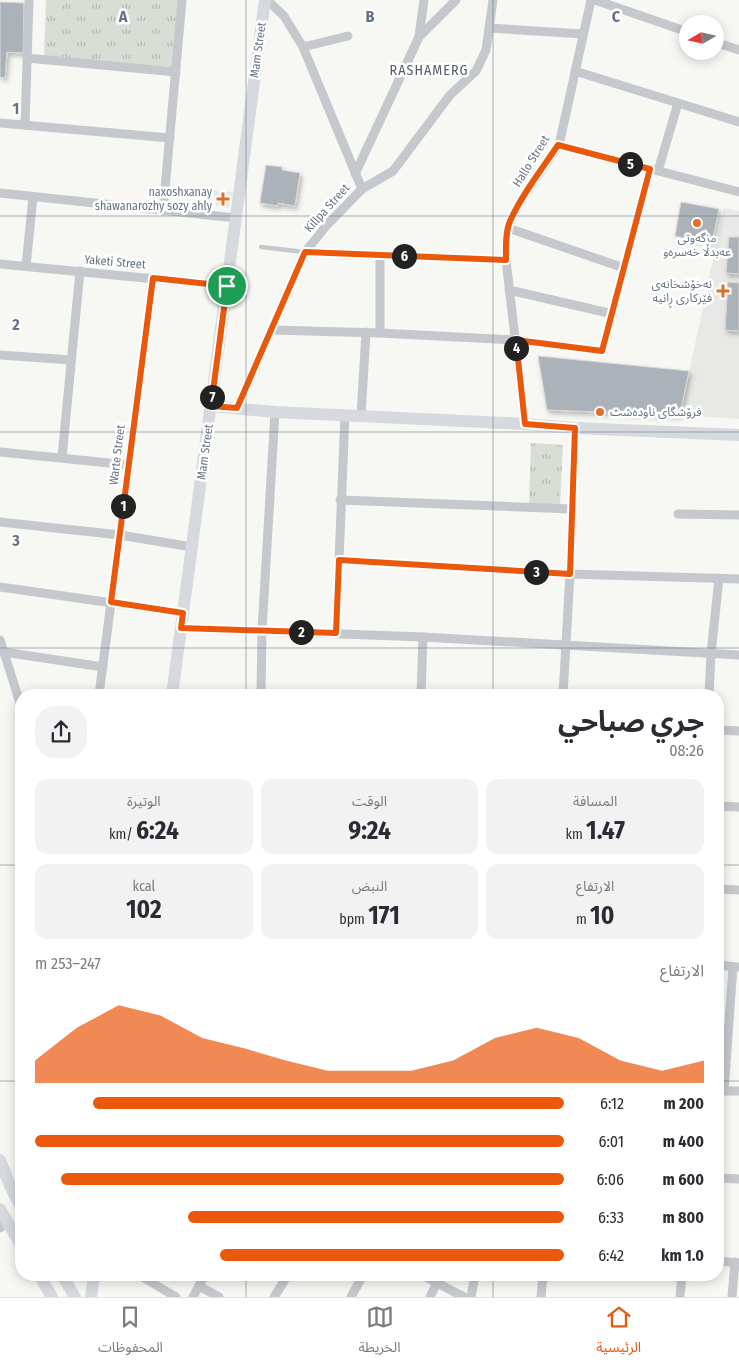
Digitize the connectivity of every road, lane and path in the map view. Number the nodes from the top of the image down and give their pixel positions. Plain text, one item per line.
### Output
1 (29, 0) edge
2 (182, 0) edge
3 (266, 0) edge
4 (424, 0) edge
5 (456, 0) edge
6 (493, 0) edge
7 (593, 0) edge
8 (490, 28) junction
9 (679, 29) edge
10 (583, 34) junction
11 (348, 36) dead end
12 (419, 36) junction
13 (724, 45) edge
14 (303, 47) junction
15 (739, 50) edge
16 (27, 58) junction
17 (575, 71) junction
18 (176, 72) junction
19 (678, 103) junction
20 (739, 122) edge
21 (0, 123) edge
22 (25, 125) junction
23 (170, 138) junction
24 (558, 145) junction
25 (654, 170) junction
26 (355, 174) junction
27 (362, 188) junction
28 (739, 192) edge
29 (0, 193) edge
30 (33, 197) junction
31 (163, 211) junction
32 (236, 218) junction
33 (508, 228) junction
34 (260, 247) dead end
35 (305, 252) junction
36 (380, 255) junction
37 (506, 260) junction
38 (0, 264) edge
39 (26, 266) junction
40 (624, 268) junction
41 (80, 271) junction
42 (153, 278) junction
43 (227, 286) junction
44 (510, 290) junction
45 (613, 314) junction
46 (272, 330) junction
47 (366, 332) junction
48 (380, 333) junction
49 (516, 340) junction
50 (0, 356) edge
51 (71, 360) junction
52 (211, 406) junction
53 (237, 408) junction
54 (275, 412) junction
55 (345, 415) junction
56 (361, 416) junction
57 (525, 424) junction
58 (575, 428) junction
59 (739, 434) edge
60 (0, 452) edge
61 (62, 457) junction
62 (129, 465) junction
63 (340, 500) junction
64 (572, 509) junction
65 (678, 514) dead end
66 (739, 515) edge
67 (0, 522) edge
68 (120, 535) junction
69 (192, 547) junction
70 (339, 560) junction
71 (570, 574) junction
72 (719, 578) junction
73 (739, 579) edge
74 (0, 588) edge
75 (111, 602) junction
76 (183, 613) junction
77 (181, 628) junction
78 (262, 630) junction
79 (336, 633) junction
80 (423, 637) junction
81 (0, 640) edge
82 (565, 645) junction
83 (4, 652) junction
84 (712, 654) junction
85 (739, 655) edge
86 (103, 666) junction
87 (16, 689) edge
88 (100, 689) edge
89 (173, 689) edge
90 (261, 689) edge
91 (421, 689) edge
92 (563, 689) edge
93 (708, 689) edge
94 (724, 730) edge
95 (739, 731) edge
96 (724, 806) edge
97 (739, 807) edge
98 (724, 889) edge
99 (739, 890) edge
100 (736, 967) edge
101 (724, 1066) edge
102 (724, 1091) edge
103 (739, 1091) edge
104 (0, 1160) edge
105 (724, 1178) edge
106 (739, 1179) edge
107 (15, 1195) edge
108 (0, 1209) edge
109 (3, 1224) edge
110 (15, 1238) edge
111 (724, 1261) edge
112 (737, 1262) edge
113 (43, 1281) edge
114 (66, 1281) edge
115 (93, 1281) edge
116 (149, 1281) edge
117 (202, 1281) edge
118 (284, 1281) edge
119 (360, 1281) edge
120 (433, 1281) edge
121 (474, 1281) edge
122 (542, 1281) edge
123 (681, 1281) edge
124 (437, 1283) junction
125 (199, 1286) junction
126 (52, 1297) edge
127 (75, 1297) edge
128 (91, 1297) edge
129 (176, 1297) edge
130 (193, 1297) edge
131 (219, 1297) edge
132 (274, 1297) edge
133 (351, 1297) edge
134 (430, 1297) edge
135 (464, 1297) edge
136 (471, 1297) edge
137 (541, 1297) edge
138 (680, 1297) edge
139 (732, 1297) edge

1 - 16 street
2 - 18 street
3 - 14 street
3 - 32 street, Mam Street
4 - 12 street
5 - 12 street
6 - 8 street, Killpa Street
7 - 9 street
7 - 10 street, Hallo Street
8 - 10 street
8 - 27 street, Killpa Street
10 - 17 street, Hallo Street
11 - 14 street
12 - 26 street
13 - 15 street
14 - 26 street
16 - 18 street
16 - 22 street
17 - 19 street
17 - 24 street, Hallo Street
18 - 23 street
19 - 20 street
19 - 25 street
21 - 22 street
22 - 23 street
23 - 31 street
24 - 25 street
24 - 33 street, Hallo Street
25 - 28 street
25 - 40 street
26 - 27 street
27 - 35 street, Killpa Street
29 - 30 street
30 - 31 street
30 - 39 street
31 - 32 street
32 - 43 street, Mam Street
33 - 37 street, Hallo Street
33 - 40 street
34 - 35 lane
35 - 36 street
35 - 46 street, Killpa Street
36 - 37 street
36 - 48 street
37 - 44 street, Hallo Street
38 - 39 street, Yaketi Street
39 - 41 street, Yaketi Street
40 - 45 street
41 - 42 street, Yaketi Street
41 - 51 street
42 - 43 street, Yaketi Street
42 - 62 street, Warte Street
43 - 52 street, Mam Street
44 - 45 street
44 - 49 street, Hallo Street
45 - 49 street
46 - 47 street
46 - 53 street, Killpa Street
47 - 48 street
47 - 56 street
48 - 49 street
49 - 57 street, Hallo Street
50 - 51 street
51 - 61 street
52 - 53 street
52 - 69 street, Mam Street
53 - 54 street
54 - 55 street
54 - 78 street
55 - 56 street
55 - 63 street
56 - 57 street
57 - 58 street
58 - 59 street
58 - 64 street
60 - 61 street
61 - 62 street
62 - 68 street, Warte Street
63 - 64 street
63 - 70 street
64 - 71 street
65 - 66 street
67 - 68 street
68 - 69 street
68 - 75 street, Warte Street
69 - 76 street, Mam Street
70 - 71 street
70 - 79 street
71 - 72 street
71 - 82 street
72 - 73 street
72 - 84 street
74 - 75 street
75 - 76 street
75 - 86 street, Warte Street
76 - 77 street, Mam Street
77 - 78 street
77 - 89 street, Mam Street
78 - 79 street
78 - 90 street
79 - 80 street
80 - 82 street
80 - 91 street
81 - 83 street
82 - 84 street
82 - 92 street
83 - 86 street
83 - 87 street
84 - 85 street
84 - 93 street
86 - 88 street, Warte Street
94 - 95 street
96 - 97 street
98 - 99 street
100 - 101 street
102 - 103 street
104 - 107 street
105 - 106 street
108 - 109 street
109 - 110 street
111 - 112 street
112 - 139 street
113 - 126 street
114 - 127 street
115 - 128 street
116 - 129 street
117 - 125 street
118 - 132 street
119 - 133 street
120 - 124 street
121 - 136 street
122 - 137 street
123 - 138 street
124 - 134 street
124 - 135 street
125 - 130 street
125 - 131 street

